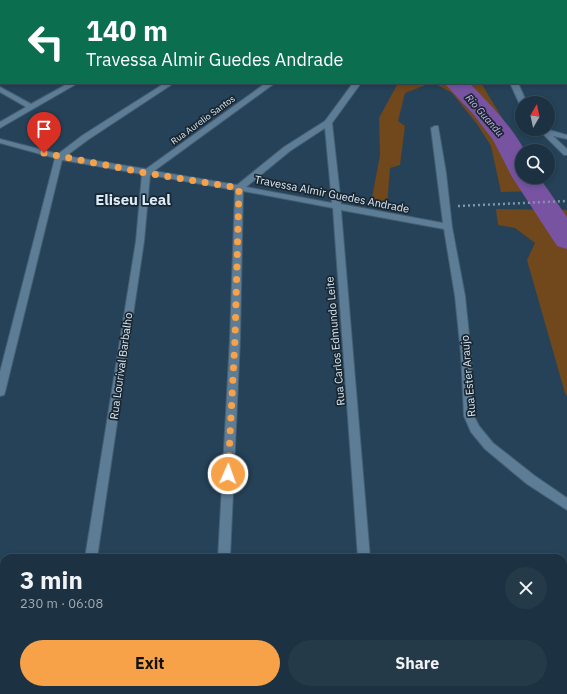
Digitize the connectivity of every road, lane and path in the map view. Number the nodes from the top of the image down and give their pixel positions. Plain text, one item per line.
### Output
1 (72, 84) edge
2 (168, 84) edge
3 (270, 84) edge
4 (356, 84) edge
5 (514, 84) edge
6 (0, 89) edge
7 (520, 96) edge
8 (31, 107) junction
9 (328, 123) junction
10 (0, 126) edge
11 (435, 128) dead end
12 (555, 134) edge
13 (549, 136) edge
14 (567, 137) edge
15 (0, 141) edge
16 (567, 153) edge
17 (59, 157) junction
18 (146, 173) junction
19 (239, 188) junction
20 (567, 202) edge
21 (446, 206) junction
22 (337, 207) junction
23 (448, 227) junction
24 (0, 392) edge
25 (567, 505) edge
26 (93, 554) edge
27 (224, 554) edge
28 (364, 554) edge

1 - 8 street
2 - 17 street
3 - 18 street, Rua Aurelio Santos
4 - 9 street
5 - 7 street
6 - 8 street
8 - 10 street
9 - 19 street
9 - 22 street, Rua Carlos Edmundo Leite
11 - 21 street, Rua Ester Araujo
12 - 14 street
13 - 16 street
15 - 17 street, Travessa Almir Guedes Andrade
17 - 18 street, Travessa Almir Guedes Andrade
17 - 24 street
18 - 19 street, Travessa Almir Guedes Andrade
18 - 26 street, Rua Lourival Barbalho
19 - 22 street, Travessa Almir Guedes Andrade
19 - 27 street
20 - 21 path
21 - 23 street, Rua Ester Araujo
22 - 23 street, Travessa Almir Guedes Andrade
22 - 28 street, Rua Carlos Edmundo Leite
23 - 25 street, Rua Ester Araujo

